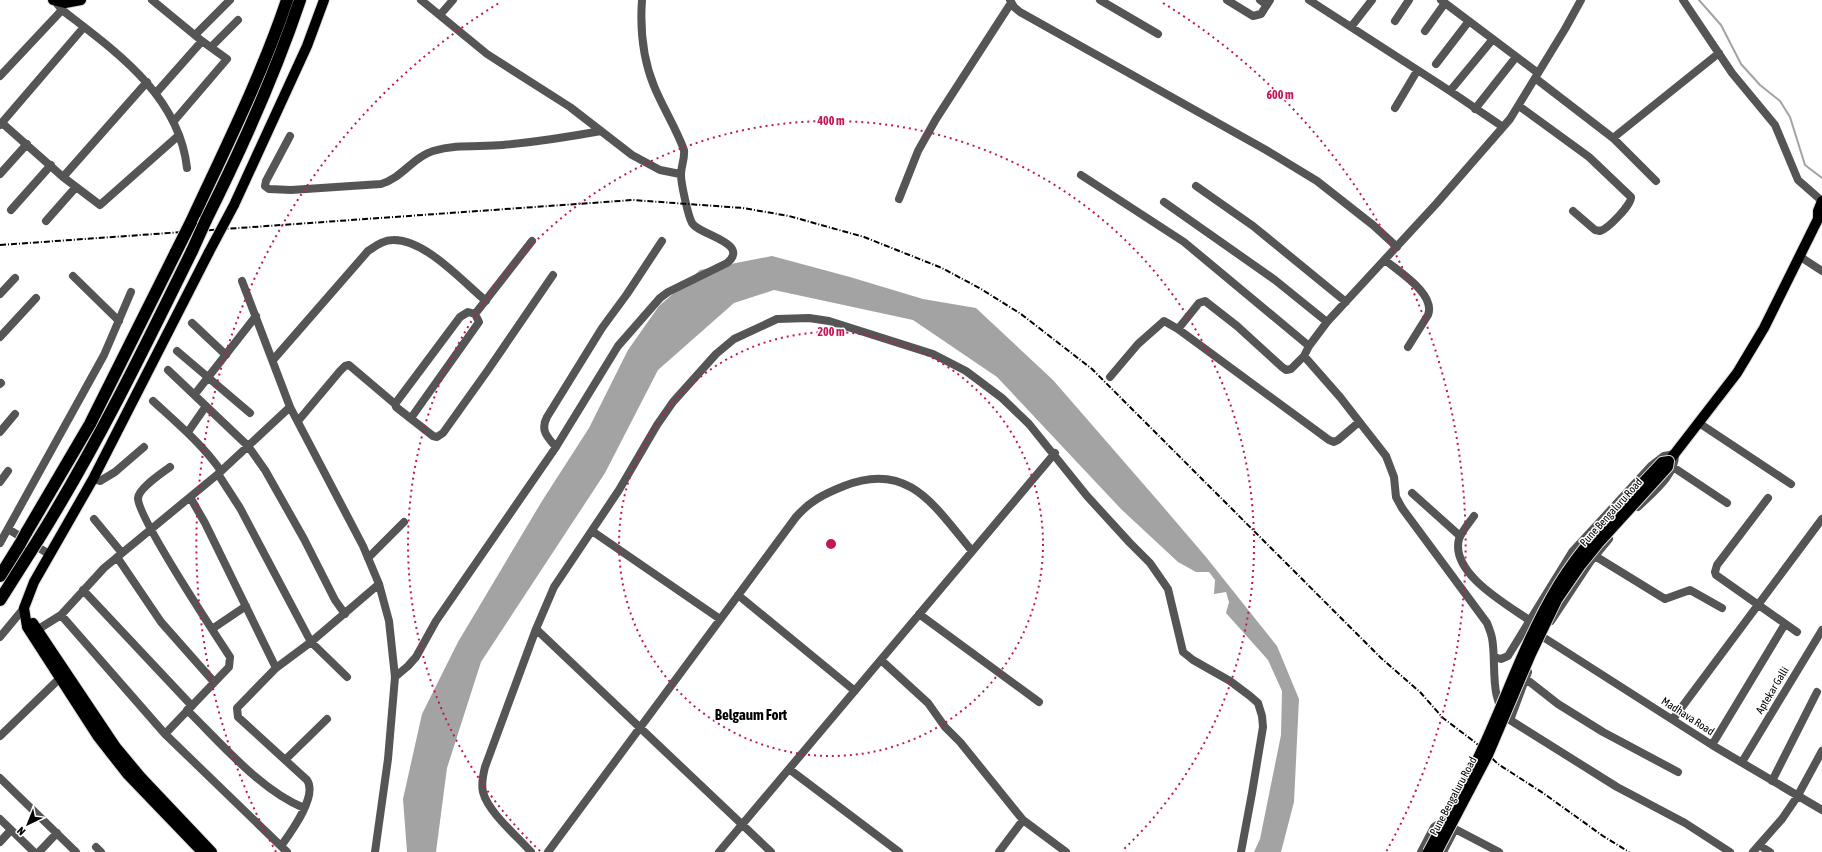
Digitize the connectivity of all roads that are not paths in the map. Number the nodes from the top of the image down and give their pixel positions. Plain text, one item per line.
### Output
1 (54, 0) edge
2 (81, 0) edge
3 (152, 0) edge
4 (230, 0) edge
5 (287, 0) edge
6 (300, 0) edge
7 (324, 0) edge
8 (421, 0) edge
9 (453, 0) edge
10 (642, 0) edge
11 (1100, 0) edge
12 (1227, 0) edge
13 (1309, 0) edge
14 (1372, 0) edge
15 (1409, 0) edge
16 (1581, 0) edge
17 (1683, 0) edge
18 (1443, 1) edge
19 (1010, 2) edge
20 (1266, 2) edge
21 (62, 10) junction
22 (440, 16) junction
23 (238, 20) dead end
24 (1395, 21) dead end
25 (1469, 21) junction
26 (84, 27) junction
27 (1351, 27) junction
28 (1425, 31) dead end
29 (1158, 34) dead end
30 (195, 35) junction
31 (1493, 39) junction
32 (202, 41) junction
33 (211, 48) junction
34 (1719, 53) junction
35 (1516, 57) junction
36 (1436, 64) dead end
37 (1417, 70) junction
38 (1537, 75) junction
39 (0, 76) edge
40 (147, 82) junction
41 (1450, 91) junction
42 (156, 93) junction
43 (1519, 106) junction
44 (1395, 108) dead end
45 (1475, 109) junction
46 (174, 121) junction
47 (1, 124) edge
48 (1502, 127) junction
49 (600, 131) junction
50 (178, 136) junction
51 (290, 136) dead end
52 (1613, 138) junction
53 (27, 144) junction
54 (51, 165) junction
55 (187, 168) dead end
56 (0, 174) edge
57 (680, 174) junction
58 (1081, 175) dead end
59 (63, 177) junction
60 (1656, 181) dead end
61 (1196, 186) dead end
62 (76, 188) junction
63 (899, 199) dead end
64 (1822, 201) edge
65 (1164, 202) dead end
66 (11, 210) dead end
67 (1573, 211) dead end
68 (1820, 217) edge
69 (46, 221) dead end
70 (532, 241) dead end
71 (662, 241) dead end
72 (1397, 247) junction
73 (1799, 256) junction
74 (1385, 260) junction
75 (1822, 271) edge
76 (553, 275) dead end
77 (73, 276) dead end
78 (15, 278) dead end
79 (242, 281) dead end
80 (131, 292) dead end
81 (0, 294) edge
82 (36, 298) dead end
83 (486, 301) junction
84 (1346, 302) junction
85 (475, 314) junction
86 (256, 316) junction
87 (118, 321) junction
88 (1327, 322) junction
89 (192, 323) dead end
90 (1178, 328) junction
91 (0, 337) edge
92 (1309, 346) junction
93 (1408, 347) dead end
94 (177, 351) dead end
95 (226, 355) junction
96 (1304, 356) junction
97 (273, 360) junction
98 (168, 370) dead end
99 (208, 377) junction
100 (1110, 377) dead end
101 (195, 394) junction
102 (153, 401) dead end
103 (395, 404) junction
104 (206, 406) junction
105 (290, 406) junction
106 (250, 413) dead end
107 (14, 414) dead end
108 (411, 418) junction
109 (298, 421) junction
110 (1359, 422) junction
111 (1699, 423) junction
112 (0, 432) edge
113 (188, 432) junction
114 (248, 446) junction
115 (144, 447) dead end
116 (556, 447) junction
117 (1055, 454) junction
118 (1672, 461) junction
119 (170, 467) dead end
120 (8, 471) dead end
121 (220, 472) junction
122 (93, 479) junction
123 (0, 482) edge
124 (1791, 484) dead end
125 (1412, 493) dead end
126 (190, 497) junction
127 (1768, 498) dead end
128 (1727, 503) dead end
129 (1474, 516) dead end
130 (94, 519) dead end
131 (1822, 519) edge
132 (404, 522) dead end
133 (8, 529) junction
134 (150, 529) junction
135 (592, 531) junction
136 (1460, 536) junction
137 (0, 543) edge
138 (972, 551) junction
139 (49, 554) junction
140 (119, 555) junction
141 (1595, 556) junction
142 (368, 558) junction
143 (0, 576) edge
144 (379, 584) junction
145 (83, 590) junction
146 (738, 595) junction
147 (0, 600) edge
148 (1759, 605) junction
149 (246, 606) junction
150 (1722, 608) dead end
151 (24, 610) junction
152 (61, 614) junction
153 (345, 614) junction
154 (919, 614) junction
155 (720, 619) junction
156 (1530, 620) junction
157 (1785, 624) junction
158 (212, 629) junction
159 (536, 629) junction
160 (37, 630) junction
161 (1822, 630) edge
162 (1797, 632) dead end
163 (0, 637) edge
164 (1543, 637) junction
165 (311, 642) junction
166 (1494, 657) junction
167 (881, 660) junction
168 (276, 668) junction
169 (347, 677) dead end
170 (395, 677) junction
171 (60, 678) junction
172 (1526, 679) junction
173 (214, 682) junction
174 (855, 691) junction
175 (1817, 692) dead end
176 (1039, 702) dead end
177 (189, 708) junction
178 (327, 719) dead end
179 (1673, 719) junction
180 (1510, 720) junction
181 (640, 728) junction
182 (165, 734) junction
183 (0, 736) edge
184 (1712, 746) junction
185 (1822, 751) edge
186 (285, 760) junction
187 (1742, 762) junction
188 (789, 769) junction
189 (1678, 772) dead end
190 (0, 778) edge
191 (1772, 781) junction
192 (1798, 797) junction
193 (304, 808) junction
194 (1822, 810) edge
195 (0, 819) edge
196 (1023, 820) junction
197 (742, 825) junction
198 (1455, 829) junction
199 (11, 830) junction
200 (57, 833) junction
201 (0, 842) edge
202 (1759, 844) junction
203 (284, 849) edge
204 (34, 852) edge
205 (39, 852) edge
206 (76, 852) edge
207 (202, 852) edge
208 (212, 852) edge
209 (375, 852) edge
210 (531, 852) edge
211 (548, 852) edge
212 (719, 852) edge
213 (771, 852) edge
214 (899, 852) edge
215 (998, 852) edge
216 (1066, 852) edge
217 (1241, 852) edge
218 (1421, 852) edge
219 (1428, 852) edge
220 (1436, 852) edge
221 (1443, 852) edge
222 (1499, 852) edge
223 (1730, 852) edge
224 (1753, 852) edge
225 (1770, 852) edge

1 - 2 main road
1 - 21 street
3 - 30 street
4 - 30 street
5 - 143 highway, bridge
6 - 147 highway, bridge
7 - 122 main road, bridge
8 - 22 street
9 - 22 street
10 - 57 street
11 - 29 street
12 - 20 street
13 - 27 street
14 - 27 street
15 - 24 street
16 - 38 street
17 - 34 street
18 - 25 street
18 - 28 street
19 - 63 street
19 - 72 street
21 - 26 street
21 - 39 street
22 - 49 street
23 - 33 street
25 - 31 street
25 - 36 street
26 - 40 street
26 - 47 street
27 - 37 street
30 - 32 street
31 - 35 street
31 - 41 street
32 - 33 street
32 - 42 street
33 - 46 street
34 - 52 street
34 - 64 street
35 - 38 street
35 - 45 street
37 - 41 street
37 - 44 street
38 - 43 street
38 - 52 street
40 - 42 street
40 - 59 street
41 - 45 street
42 - 46 street
43 - 48 street
43 - 67 street
45 - 48 street
46 - 50 street
47 - 53 street
48 - 72 street
49 - 51 street
49 - 57 street
50 - 55 street
50 - 62 street
52 - 60 street
53 - 54 street
53 - 56 street
54 - 59 street
54 - 66 street
57 - 116 street
58 - 92 street
59 - 62 street
61 - 84 street
62 - 69 street
64 - 68 main road, Pune Bengaluru Road
65 - 88 street
68 - 73 main road, Pune Bengaluru Road
70 - 83 street
71 - 116 street
72 - 74 street
73 - 75 street
73 - 111 main road, Pune Bengaluru Road
74 - 84 street
74 - 93 street
76 - 108 street
77 - 87 street
78 - 81 street
79 - 86 street
80 - 87 street
82 - 91 street
83 - 85 street
83 - 97 street
84 - 88 street
85 - 103 street
85 - 108 street
86 - 95 street
86 - 97 street
87 - 133 street
88 - 92 street
89 - 95 street
90 - 96 street
90 - 100 street
90 - 110 street
92 - 96 street
94 - 99 street
95 - 99 street
96 - 110 street
97 - 105 street
98 - 101 street
99 - 101 street
99 - 106 street
101 - 104 street
102 - 113 street
103 - 108 street
103 - 109 street
104 - 113 street
104 - 114 street
105 - 109 street
105 - 114 street
107 - 112 street
109 - 142 street
110 - 166 street
111 - 118 main road, Pune Bengaluru Road
111 - 124 street
113 - 121 street
114 - 121 street
114 - 153 street
115 - 122 street
116 - 170 street
117 - 135 street
117 - 138 street
117 - 217 street
118 - 128 street
118 - 141 street
118 - 156 street
118 - 219 main road, bridge
118 - 220 main road, Pune Bengaluru Road, bridge
119 - 134 street
120 - 123 street
121 - 126 street
121 - 165 street
122 - 139 main road
125 - 136 street
126 - 134 street
126 - 149 street
127 - 148 street
129 - 136 street
130 - 140 street
131 - 148 street
132 - 142 street
133 - 137 street
133 - 139 street
134 - 140 street
134 - 158 street
135 - 155 street
135 - 159 street
136 - 156 street
138 - 146 street
138 - 154 street
139 - 151 main road
140 - 145 street
140 - 173 street
141 - 150 street
141 - 164 street
142 - 144 street
144 - 153 street
144 - 170 street
145 - 152 street
145 - 177 street
146 - 155 street
146 - 174 street
148 - 157 street
148 - 179 street
149 - 158 street
149 - 168 street
151 - 160 main road
151 - 163 street
151 - 171 main road
152 - 160 street
152 - 182 street
153 - 165 street
154 - 167 street
154 - 176 street
155 - 181 street
156 - 166 street
157 - 162 street
157 - 184 street
158 - 173 street
159 - 181 street
159 - 210 street
160 - 208 main road
161 - 187 street, Aptekar Galli
164 - 172 street
164 - 179 street, Madhava Road
165 - 168 street
165 - 169 street
166 - 180 street
167 - 174 street
167 - 196 street
168 - 186 street
170 - 209 street
171 - 183 street
171 - 207 main road
172 - 180 street
172 - 189 street
173 - 177 street
174 - 188 street
175 - 191 street
177 - 182 street
177 - 193 street
178 - 186 street
179 - 184 street, Madhava Road
180 - 223 street
181 - 197 street
181 - 211 street
182 - 203 street
184 - 187 street, Madhava Road
185 - 192 street
186 - 193 street
187 - 191 street, Madhava Road
188 - 197 street
188 - 214 street
190 - 200 street
191 - 192 street, Madhava Road
192 - 194 street, Madhava Road
192 - 202 street
193 - 203 street
195 - 199 street
196 - 215 street
196 - 216 street
197 - 212 street
197 - 213 street
198 - 218 street
198 - 221 street
198 - 222 street
199 - 201 street
199 - 204 street
200 - 205 street
200 - 206 street
202 - 224 street
202 - 225 street

